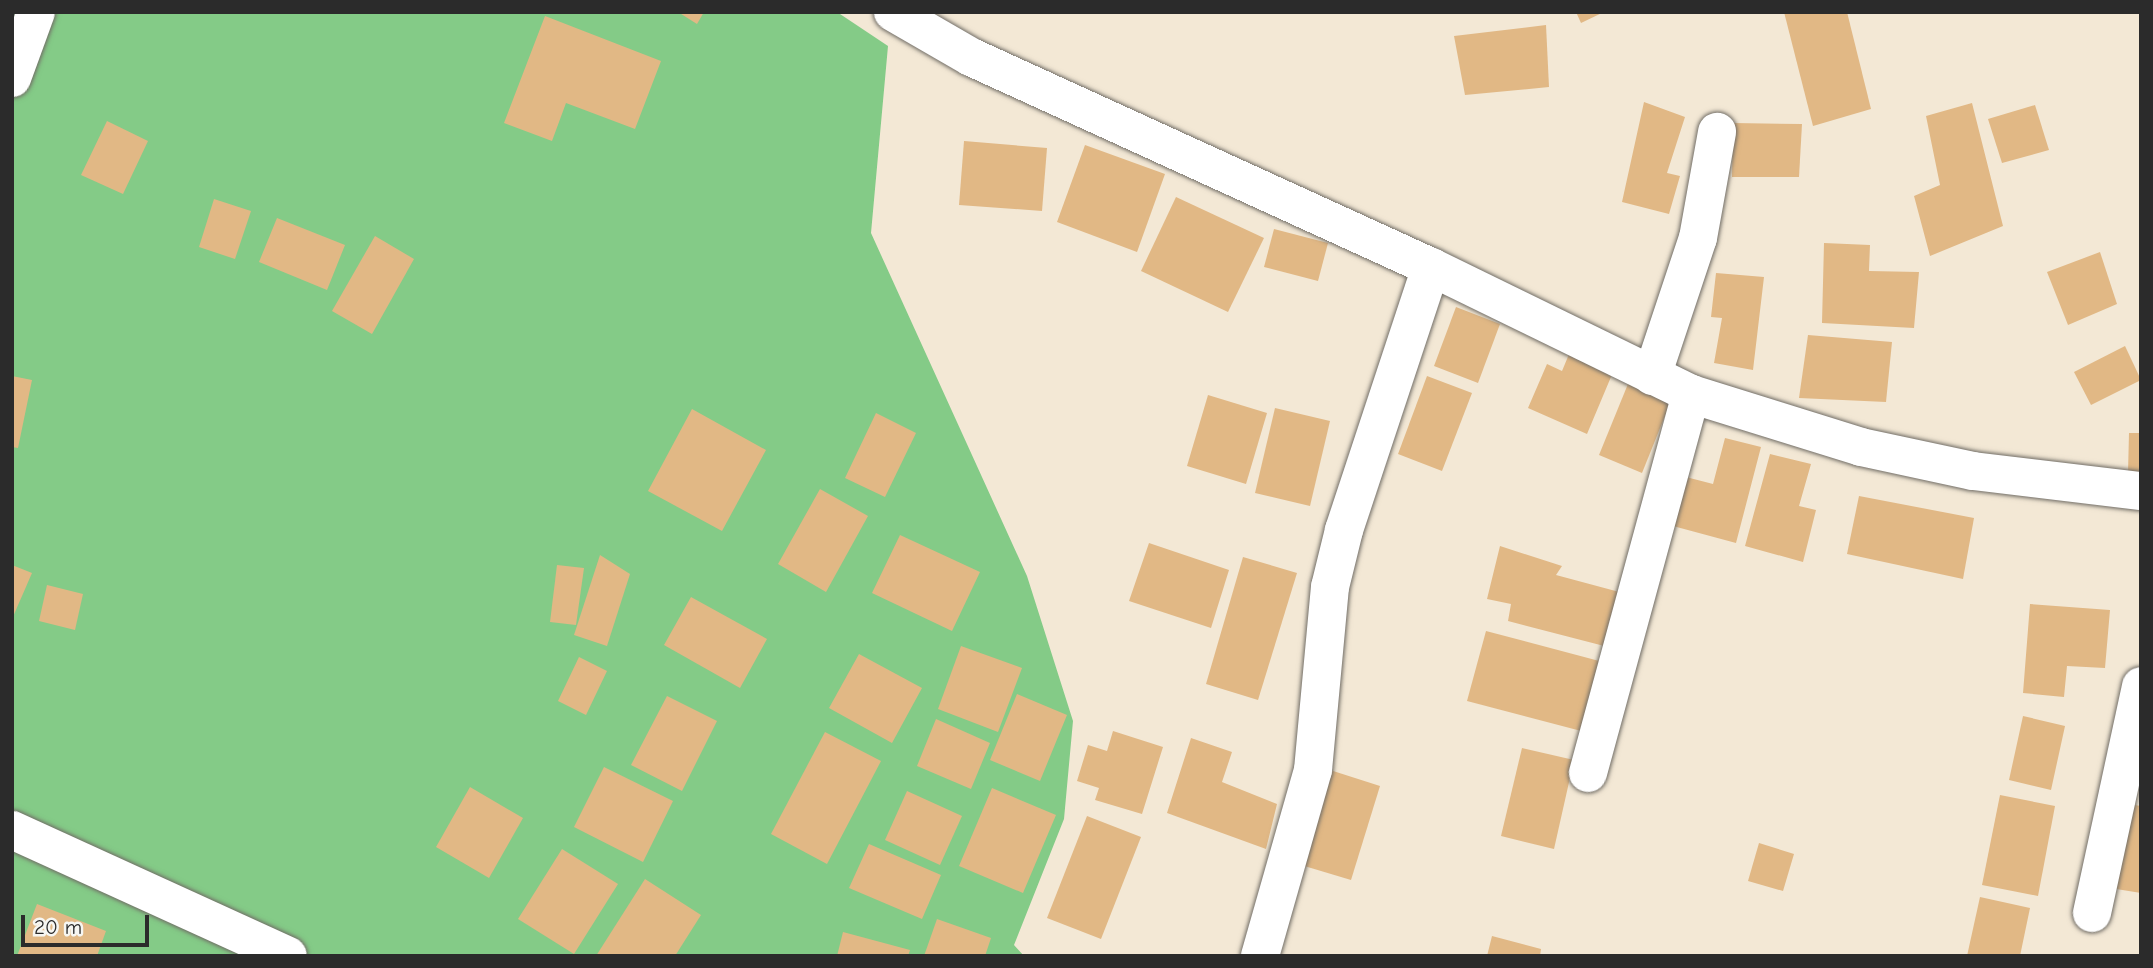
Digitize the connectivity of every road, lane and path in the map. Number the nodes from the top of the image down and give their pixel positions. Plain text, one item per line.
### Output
1 (36, 12) edge
2 (892, 12) edge
3 (12, 78) edge
4 (1717, 132) dead end
5 (1431, 267) junction
6 (1652, 376) junction
7 (1691, 394) junction
8 (2141, 492) edge
9 (2141, 685) edge
10 (1588, 773) dead end
11 (12, 830) edge
12 (2092, 913) dead end
13 (288, 956) edge
14 (1260, 956) edge

1 - 3 street
2 - 5 street
4 - 6 street
5 - 6 street
5 - 14 street
6 - 7 street
7 - 8 street
7 - 10 street
9 - 12 street
11 - 13 street

